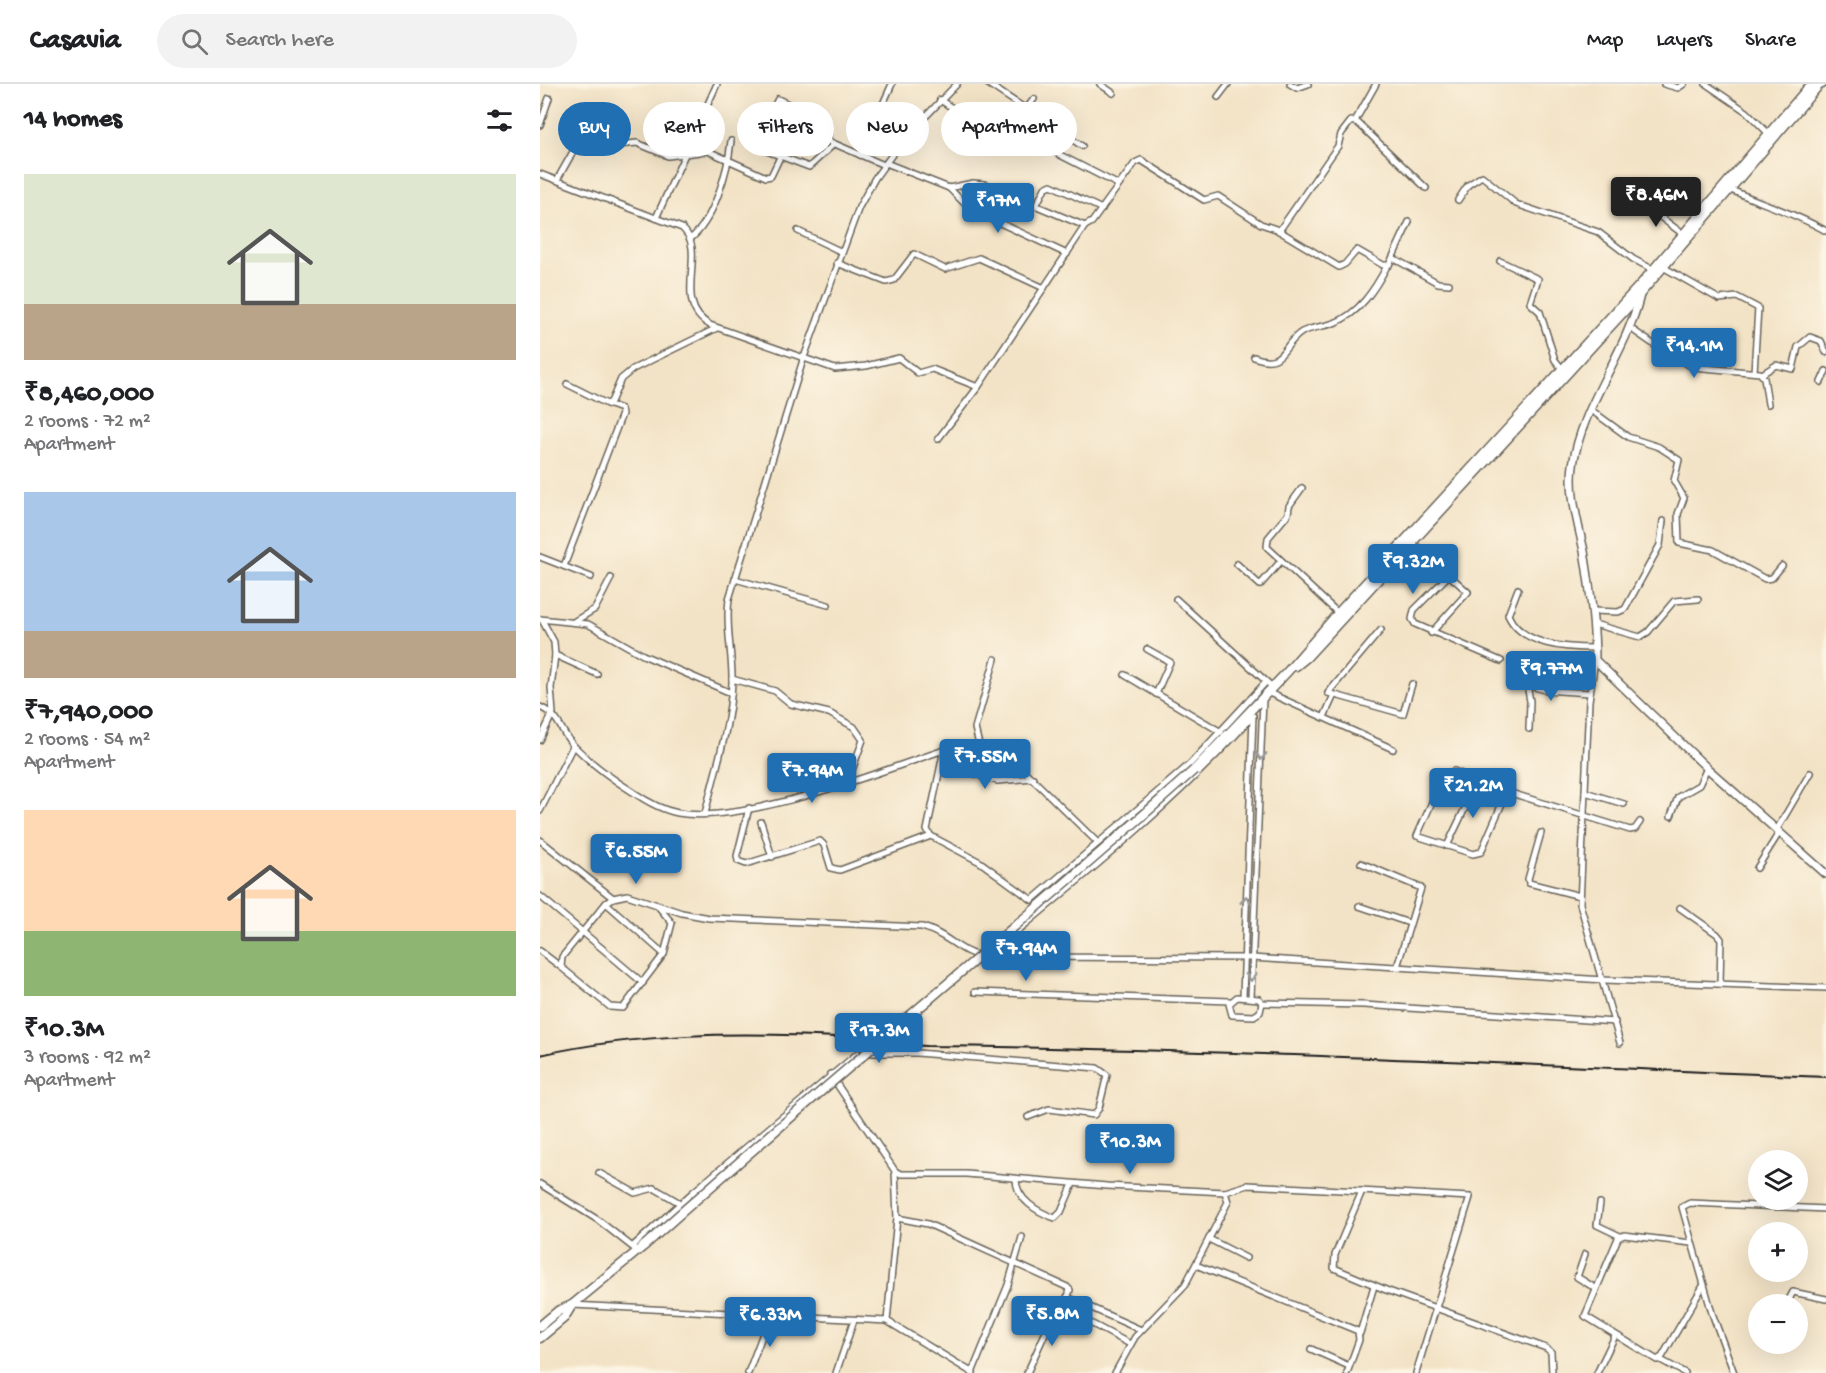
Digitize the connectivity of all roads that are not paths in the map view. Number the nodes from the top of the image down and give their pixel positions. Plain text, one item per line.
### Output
1 (717, 84) edge
2 (892, 84) edge
3 (957, 84) edge
4 (988, 84) edge
5 (1100, 84) edge
6 (1228, 84) edge
7 (1290, 84) edge
8 (1308, 84) edge
9 (1376, 84) edge
10 (1664, 84) edge
11 (1683, 84) edge
12 (1706, 84) edge
13 (1821, 84) edge
14 (1809, 87) edge
15 (1113, 93) dead end
16 (1218, 97) dead end
17 (549, 98) dead end
18 (1034, 99) dead end
19 (940, 100) junction
20 (709, 102) edge
21 (884, 102) edge
22 (943, 102) edge
23 (1014, 102) edge
24 (1032, 102) edge
25 (1355, 120) junction
26 (540, 124) edge
27 (1768, 133) junction
28 (731, 141) dead end
29 (1077, 143) edge
30 (834, 144) edge
31 (643, 145) edge
32 (1082, 146) dead end
33 (846, 149) edge
34 (685, 156) edge
35 (720, 156) edge
36 (821, 156) edge
37 (863, 156) edge
38 (1062, 156) edge
39 (780, 157) joint
40 (729, 159) junction
41 (885, 164) junction
42 (540, 174) edge
43 (557, 180) junction
44 (1119, 185) junction
45 (948, 188) junction
46 (1426, 188) dead end
47 (1729, 189) junction
48 (1458, 201) dead end
49 (1643, 204) dead end
50 (1035, 206) junction
51 (1102, 209) junction
52 (656, 218) junction
53 (1409, 222) dead end
54 (1085, 226) junction
55 (798, 231) dead end
56 (1279, 231) junction
57 (1826, 231) edge
58 (1683, 234) junction
59 (690, 239) junction
60 (842, 252) junction
61 (1067, 254) junction
62 (1393, 258) junction
63 (1500, 261) dead end
64 (837, 263) junction
65 (1387, 266) junction
66 (1663, 267) junction
67 (1652, 269) junction
68 (1449, 284) dead end
69 (1641, 284) junction
70 (1044, 288) junction
71 (1640, 294) junction
72 (717, 328) junction
73 (1630, 328) junction
74 (1826, 352) edge
75 (1254, 357) dead end
76 (803, 360) junction
77 (1826, 371) edge
78 (1565, 372) junction
79 (1754, 372) junction
80 (1762, 374) junction
81 (1821, 381) dead end
82 (567, 384) dead end
83 (978, 387) junction
84 (607, 404) junction
85 (1768, 404) dead end
86 (1591, 410) junction
87 (938, 439) dead end
88 (1302, 488) dead end
89 (1663, 521) dead end
90 (1413, 543) junction
91 (540, 557) edge
92 (1281, 561) junction
93 (1237, 564) dead end
94 (564, 566) junction
95 (1782, 566) dead end
96 (1449, 574) junction
97 (591, 578) dead end
98 (611, 578) dead end
99 (735, 579) junction
100 (1518, 589) dead end
101 (1176, 599) dead end
102 (1698, 599) dead end
103 (828, 605) dead end
104 (1593, 610) junction
105 (1338, 613) junction
106 (541, 619) edge
107 (575, 621) junction
108 (1594, 624) junction
109 (1381, 630) dead end
110 (1431, 633) junction
111 (1595, 648) junction
112 (1147, 649) dead end
113 (555, 655) junction
114 (995, 659) dead end
115 (1595, 660) junction
116 (1501, 661) dead end
117 (1288, 671) junction
118 (597, 674) dead end
119 (1125, 675) dead end
120 (732, 679) junction
121 (1412, 684) dead end
122 (1267, 690) junction
123 (731, 693) junction
124 (1590, 693) junction
125 (1156, 694) junction
126 (1334, 696) junction
127 (540, 707) edge
128 (1253, 712) junction
129 (553, 713) junction
130 (1324, 717) junction
131 (1529, 729) dead end
132 (1221, 732) junction
133 (540, 740) edge
134 (573, 746) junction
135 (1393, 749) dead end
136 (944, 750) junction
137 (980, 750) junction
138 (941, 763) junction
139 (1707, 768) junction
140 (1810, 773) dead end
141 (1033, 778) junction
142 (848, 781) junction
143 (1478, 781) junction
144 (1507, 792) junction
145 (1585, 792) junction
146 (1624, 804) dead end
147 (749, 808) junction
148 (540, 811) edge
149 (705, 814) junction
150 (1584, 814) junction
151 (1671, 816) dead end
152 (761, 822) dead end
153 (1640, 822) dead end
154 (1778, 832) junction
155 (1541, 833) dead end
156 (931, 836) junction
157 (540, 840) edge
158 (1098, 843) junction
159 (1446, 846) junction
160 (772, 857) junction
161 (1361, 863) dead end
162 (1757, 868) dead end
163 (1826, 874) edge
164 (540, 896) edge
165 (1580, 896) junction
166 (613, 897) junction
167 (606, 903) junction
168 (657, 904) junction
169 (1359, 906) dead end
170 (1680, 908) dead end
171 (1409, 923) junction
172 (583, 930) junction
173 (540, 951) edge
174 (664, 954) junction
175 (986, 957) junction
176 (1244, 958) junction
177 (1251, 958) junction
178 (561, 967) junction
179 (1397, 967) junction
180 (1604, 980) junction
181 (643, 983) junction
182 (1720, 984) junction
183 (1826, 988) edge
184 (975, 992) dead end
185 (1244, 996) junction
186 (1251, 997) junction
187 (1230, 1002) junction
188 (1262, 1003) junction
189 (1615, 1022) junction
190 (1620, 1043) dead end
191 (830, 1074) junction
192 (1028, 1117) dead end
193 (895, 1171) junction
194 (599, 1173) dead end
195 (1016, 1179) junction
196 (540, 1184) edge
197 (1073, 1184) junction
198 (1362, 1191) junction
199 (1225, 1192) junction
200 (681, 1203) junction
201 (1600, 1203) dead end
202 (1826, 1209) edge
203 (897, 1218) junction
204 (1620, 1236) junction
205 (1022, 1237) dead end
206 (1209, 1239) junction
207 (1691, 1243) junction
208 (635, 1250) junction
209 (1585, 1254) dead end
210 (1246, 1258) dead end
211 (1016, 1263) junction
212 (1196, 1265) junction
213 (1374, 1286) junction
214 (1704, 1286) junction
215 (1595, 1288) junction
216 (1808, 1295) edge
217 (1067, 1297) junction
218 (1826, 1299) edge
219 (572, 1305) junction
220 (1064, 1306) junction
221 (1434, 1307) junction
222 (770, 1316) junction
223 (854, 1320) junction
224 (887, 1321) junction
225 (540, 1326) edge
226 (1142, 1330) junction
227 (1360, 1333) junction
228 (1615, 1336) junction
229 (540, 1338) edge
230 (1130, 1344) junction
231 (1311, 1349) dead end
232 (1659, 1359) junction
233 (1348, 1371) edge
234 (748, 1373) edge
235 (836, 1373) edge
236 (973, 1373) edge
237 (1027, 1373) edge
238 (1115, 1373) edge
239 (1416, 1373) edge
240 (1552, 1373) edge
241 (1597, 1373) edge
242 (1685, 1373) edge
243 (1734, 1373) edge

1 - 20 street
2 - 21 street
3 - 19 street
4 - 23 street
5 - 15 street
6 - 16 street
7 - 8 street
9 - 25 street
10 - 11 street
12 - 27 street
13 - 14 main road
13 - 47 main road
14 - 27 main road
17 - 26 street
18 - 24 street
19 - 22 street
19 - 41 street
25 - 46 street
25 - 56 street
27 - 58 main road
28 - 40 street
29 - 32 street
30 - 33 street
31 - 43 street
34 - 52 street
35 - 40 street
36 - 39 street
37 - 41 street
38 - 44 street
39 - 40 street
40 - 59 street
41 - 45 street
41 - 60 street
42 - 43 street
43 - 52 street
44 - 51 street
44 - 56 street
45 - 50 street
45 - 61 street
47 - 57 street
47 - 66 main road
48 - 67 street
49 - 58 street
50 - 51 street
50 - 54 street
51 - 54 street
52 - 59 street
53 - 62 street
54 - 61 street
55 - 60 street
56 - 65 street
58 - 67 main road
59 - 72 street
60 - 64 street
61 - 70 street
62 - 65 street
62 - 68 street
63 - 78 street
64 - 70 street
64 - 76 street
65 - 75 street
66 - 71 main road
66 - 79 street
67 - 69 main road
69 - 71 main road
69 - 78 main road
70 - 83 street
71 - 73 main road
71 - 78 main road
72 - 76 street
72 - 84 street
73 - 79 street
73 - 86 main road
74 - 80 street
76 - 83 street
76 - 99 street
77 - 81 street
78 - 90 main road
78 - 105 main road
79 - 80 street
80 - 85 street
82 - 84 street
83 - 87 street
84 - 94 street
86 - 95 street
86 - 104 main road
88 - 92 street
89 - 104 street
90 - 96 street
90 - 117 main road
91 - 94 street
92 - 93 street
92 - 105 street
94 - 97 street
96 - 110 street
96 - 110 street
98 - 107 street
99 - 103 street
99 - 120 street
100 - 111 street
101 - 122 street
102 - 108 street
104 - 108 main road
105 - 117 main road
106 - 107 street
106 - 113 street
107 - 123 street
108 - 111 main road
109 - 126 street
110 - 116 street
111 - 115 main road
112 - 125 street
113 - 118 street
113 - 129 street
114 - 137 street
115 - 124 street
115 - 139 main road
117 - 122 main road
119 - 125 street
120 - 123 street
120 - 142 street
121 - 126 street
122 - 128 main road
122 - 130 street
122 - 132 street
122 -> 177 street
123 - 149 street
124 - 131 street
124 - 145 street
125 - 132 street
126 - 130 street
127 - 129 street
128 - 175 street
176 -> 128 street
128 - 208 main road, bridge
129 - 133 street
129 - 134 street
130 - 135 street
132 - 158 street
134 - 148 street
134 - 149 street
136 - 137 street
136 - 138 street
136 - 142 street
137 - 141 street
138 - 141 street
138 - 156 street
139 - 151 street
139 - 154 main road
140 - 154 street
141 - 158 street
142 - 147 street
143 - 144 street
143 - 159 street
143 - 159 street
144 - 150 street
144 - 159 street
145 - 146 street
145 - 150 street
147 - 149 street
147 - 160 street
150 - 153 street
150 - 165 street
152 - 160 street
154 - 162 street
154 - 163 main road
155 - 165 street
156 - 158 street
156 - 160 street
157 - 166 street
161 - 171 street
164 - 172 street
165 - 180 street
166 - 167 street
166 - 168 street
167 - 172 street
167 - 174 street
168 - 174 street
168 - 175 street
169 - 171 street
170 - 182 street
171 - 179 street
172 - 178 street
172 - 181 street
173 - 178 street
174 - 181 street
175 - 176 street
176 - 177 street
176 - 185 street
177 - 179 street
177 -> 186 street
178 - 181 street
179 - 180 street
180 - 182 street
180 - 189 street
182 - 183 street
184 - 187 street
185 - 186 street
185 - 187 street
186 - 188 street
187 - 188 street
188 - 189 street
189 - 190 street
191 - 192 street
191 - 193 street
191 - 200 street
193 - 195 street
193 - 203 street
194 - 200 street
195 - 197 street
195 - 197 street
196 - 208 street
197 - 199 street
198 - 199 street
198 - 213 street
198 - 221 street
199 - 206 street
200 - 208 street
201 - 204 street
202 - 207 street
203 - 211 street
203 - 224 street
204 - 207 street
204 - 215 street
205 - 211 street
206 - 210 street
206 - 212 street
207 - 214 street
208 - 219 main road
209 - 215 street
211 - 217 street
211 - 236 street
212 - 226 street
212 - 227 street
213 - 221 street
213 - 227 street
214 - 232 street
214 - 243 street
215 - 228 street
216 - 218 street
217 - 220 street
217 - 226 street
219 - 222 street
219 - 225 main road
219 - 229 main road
220 - 230 street
220 - 237 street
221 - 239 street
221 - 240 street
222 - 223 street
222 - 234 street
223 - 224 street
223 - 235 street
224 - 236 street
226 - 230 street
227 - 233 street
228 - 232 street
228 - 241 street
230 - 238 street
231 - 233 street
232 - 242 street

